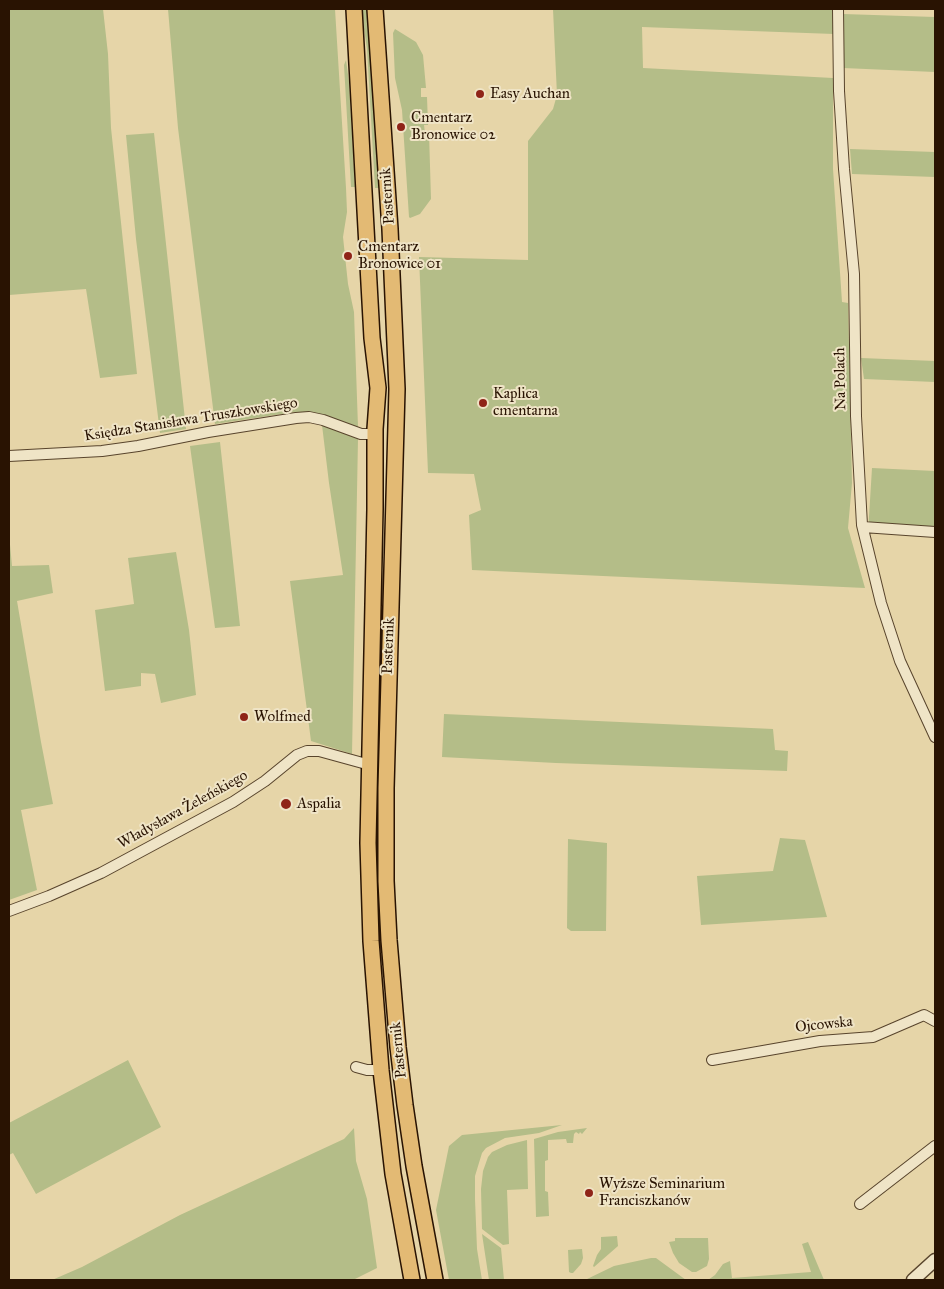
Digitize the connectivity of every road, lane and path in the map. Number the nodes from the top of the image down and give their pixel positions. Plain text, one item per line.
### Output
1 (354, 9) edge
2 (375, 9) edge
3 (838, 9) edge
4 (376, 434) junction
5 (9, 456) edge
6 (863, 528) junction
7 (935, 532) edge
8 (935, 737) edge
9 (370, 765) junction
10 (9, 911) edge
11 (935, 1021) edge
12 (712, 1060) dead end
13 (356, 1067) dead end
14 (381, 1070) junction
15 (935, 1146) edge
16 (860, 1204) dead end
17 (935, 1260) edge
18 (412, 1280) edge
19 (436, 1280) edge
20 (913, 1280) edge

1 - 4 main road, Pasternik
2 - 19 main road, Pasternik
3 - 6 street, Na Polach
4 - 5 street, Księdza Stanisława Truszkowskiego
4 - 9 main road, Pasternik
6 - 7 street
6 - 8 street, Na Polach
9 - 10 street, Władysława Żeleńskiego
9 - 14 main road, Pasternik
11 - 12 street, Ojcowska
13 - 14 street
14 - 18 main road, Pasternik
15 - 16 street
17 - 20 street

